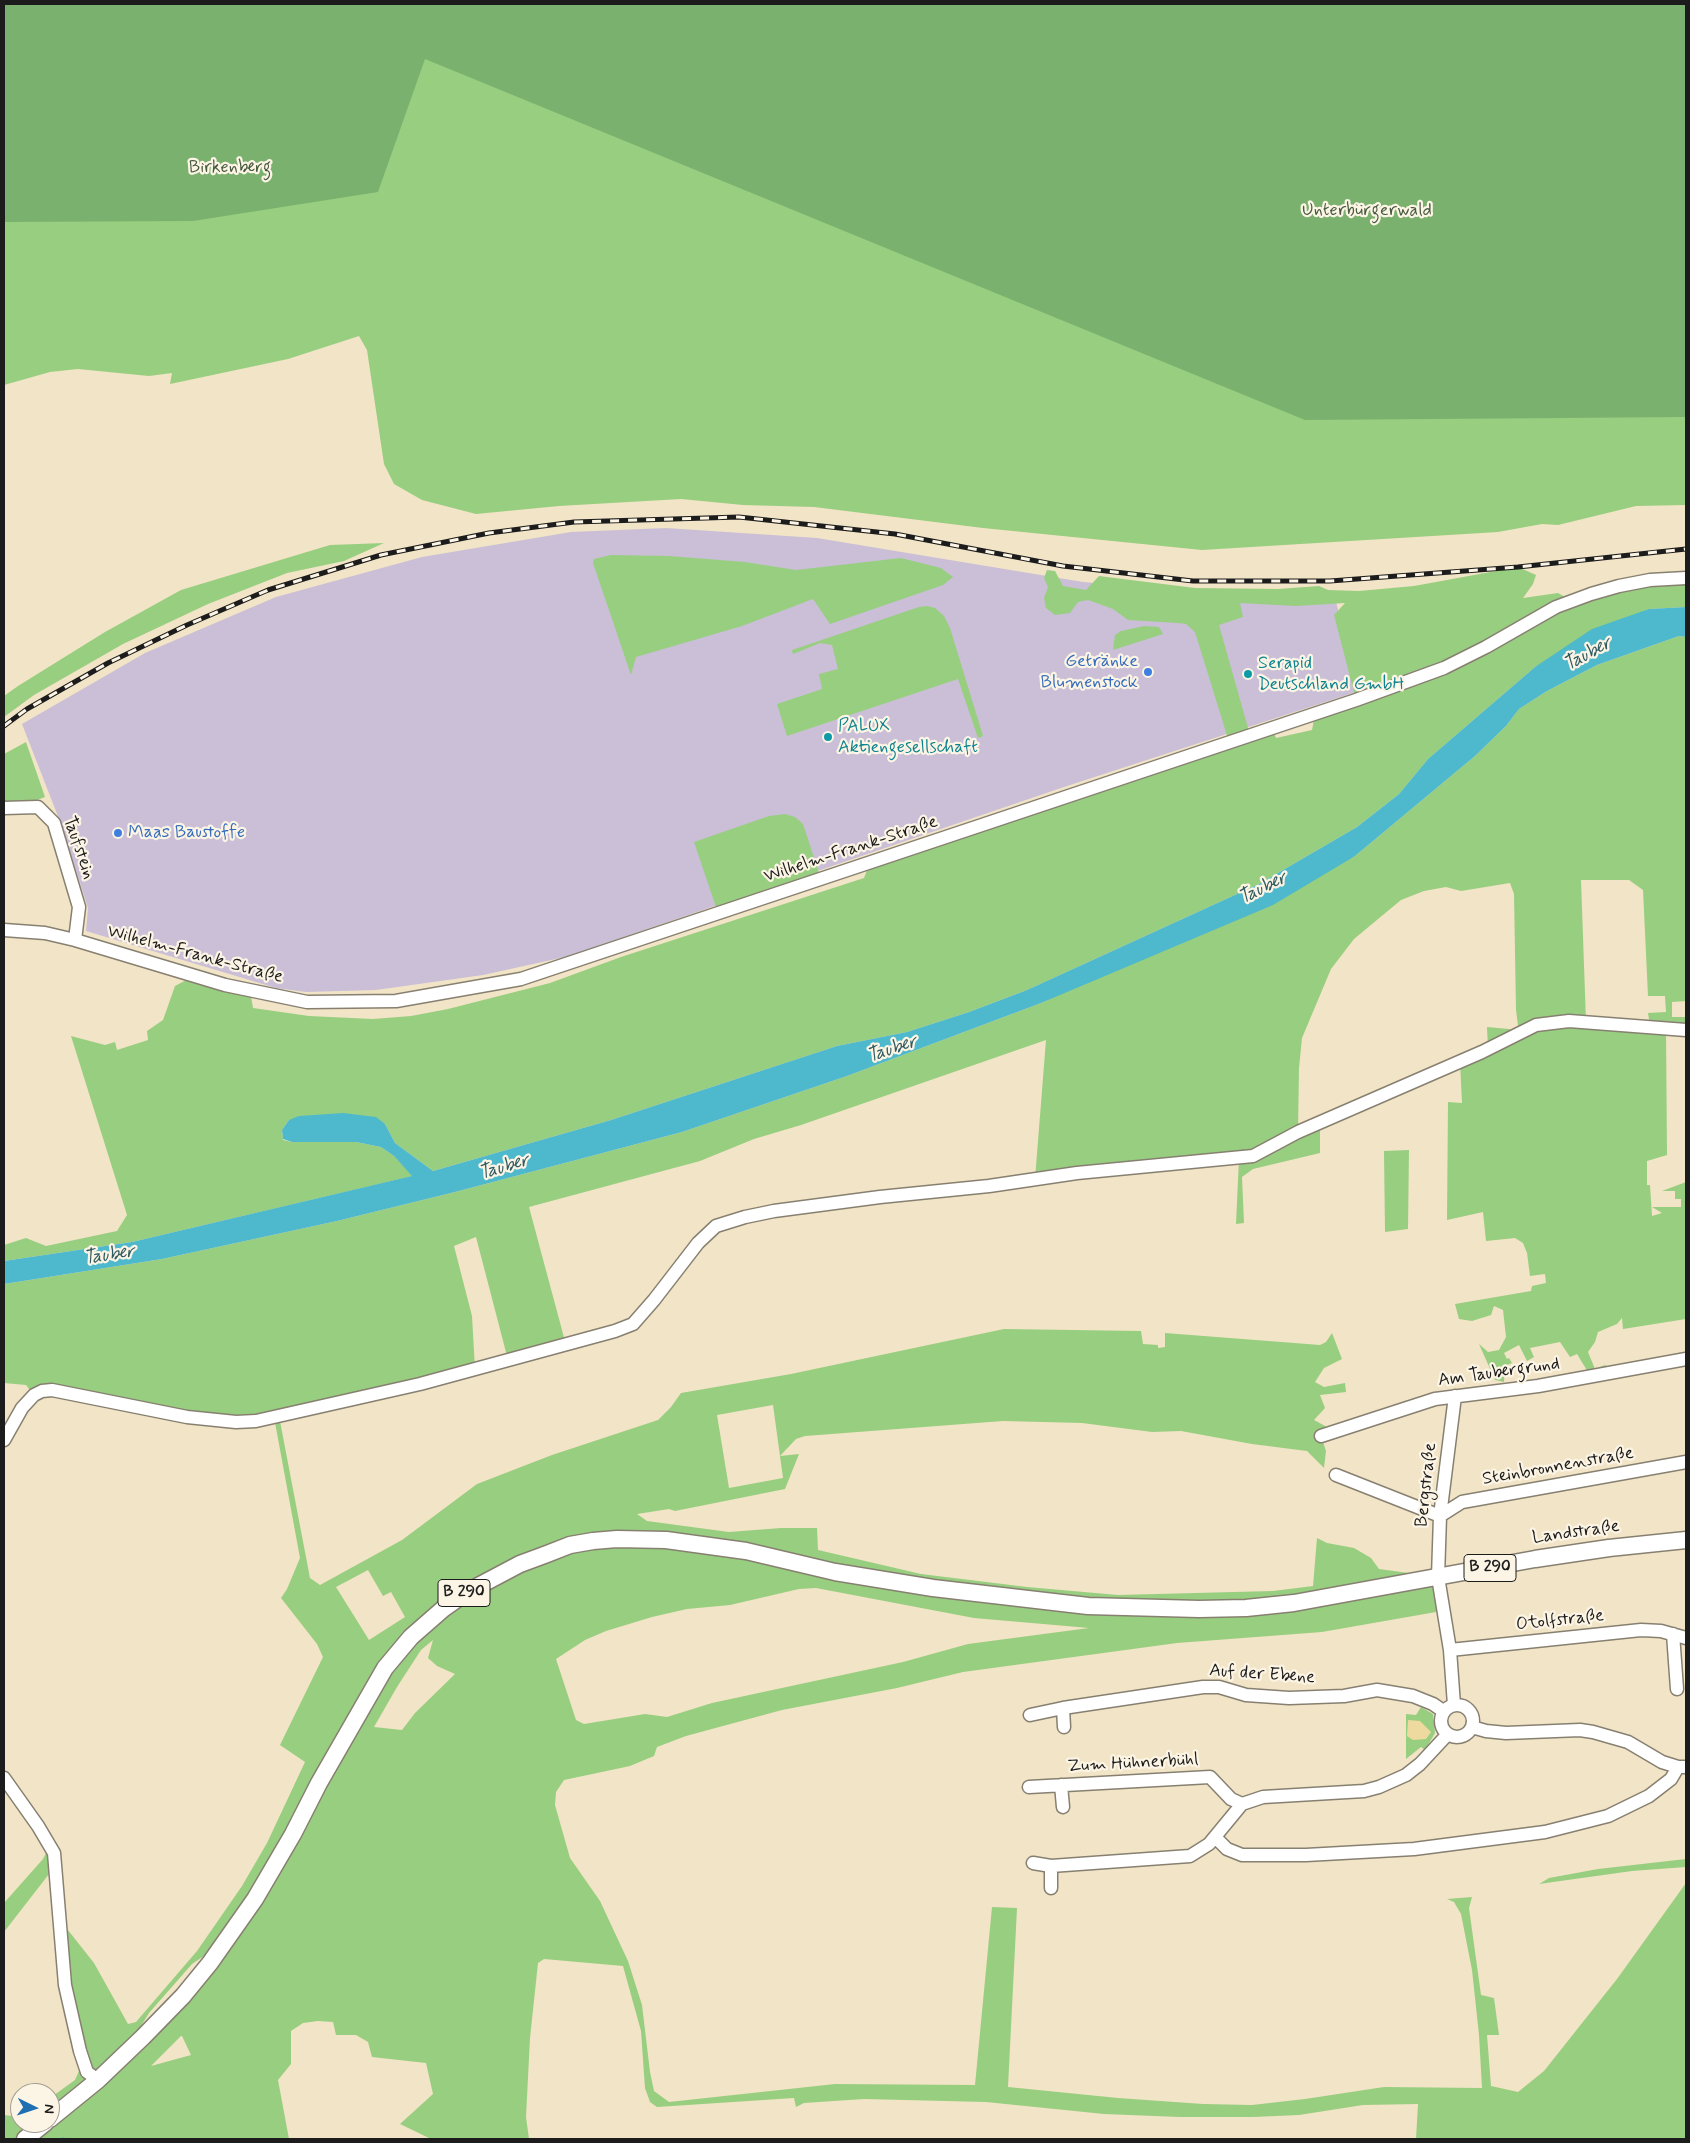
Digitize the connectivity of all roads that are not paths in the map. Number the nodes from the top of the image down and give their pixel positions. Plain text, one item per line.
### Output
1 (1686, 578) edge
2 (4, 808) edge
3 (4, 930) edge
4 (75, 940) junction
5 (1686, 1030) edge
6 (1686, 1359) edge
7 (1455, 1396) junction
8 (1321, 1436) dead end
9 (4, 1440) edge
10 (1686, 1462) edge
11 (1336, 1475) dead end
12 (1440, 1516) junction
13 (1686, 1540) edge
14 (1438, 1577) junction
15 (1673, 1634) junction
16 (1686, 1638) edge
17 (1450, 1650) junction
18 (1677, 1689) dead end
19 (1063, 1708) junction
20 (1449, 1708) junction
21 (1030, 1715) dead end
22 (1064, 1727) dead end
23 (1472, 1727) junction
24 (1447, 1735) junction
25 (1682, 1767) edge
26 (4, 1778) edge
27 (1061, 1786) junction
28 (1029, 1788) dead end
29 (1242, 1804) junction
30 (1063, 1807) dead end
31 (1216, 1837) junction
32 (1032, 1863) dead end
33 (1051, 1866) junction
34 (1052, 1888) dead end
35 (98, 2080) junction
36 (60, 2111) edge

1 - 4 street, Wilhelm-Frank-Straße
2 - 4 street, Taufstein
3 - 4 street, Wilhelm-Frank-Straße
5 - 9 street
6 - 7 street, Am Taubergrund
7 - 8 street, Am Taubergrund
7 - 12 street, Bergstraße
10 - 12 street, Steinbronnenstraße
11 - 12 street
12 - 14 street, Bergstraße
13 - 14 main road, Landstraße / B 290
14 - 17 street, Bergstraße
14 - 35 main road, Landstraße / B 290
15 - 16 street, Otolfstraße
15 - 17 street, Otolfstraße
15 - 18 street
17 - 20 street, Bergstraße
19 - 20 street, Auf der Ebene
19 - 21 street, Auf der Ebene
19 - 22 street
20 - 23 street
20 - 24 street
23 - 24 street
23 - 25 street
24 - 29 street
25 - 31 street
26 - 35 street
27 - 28 street, Zum Hühnerbühl
27 - 29 street, Zum Hühnerbühl
27 - 30 street
29 - 31 street
31 - 33 street
32 - 33 street
33 - 34 street
35 - 36 main road, B 290

